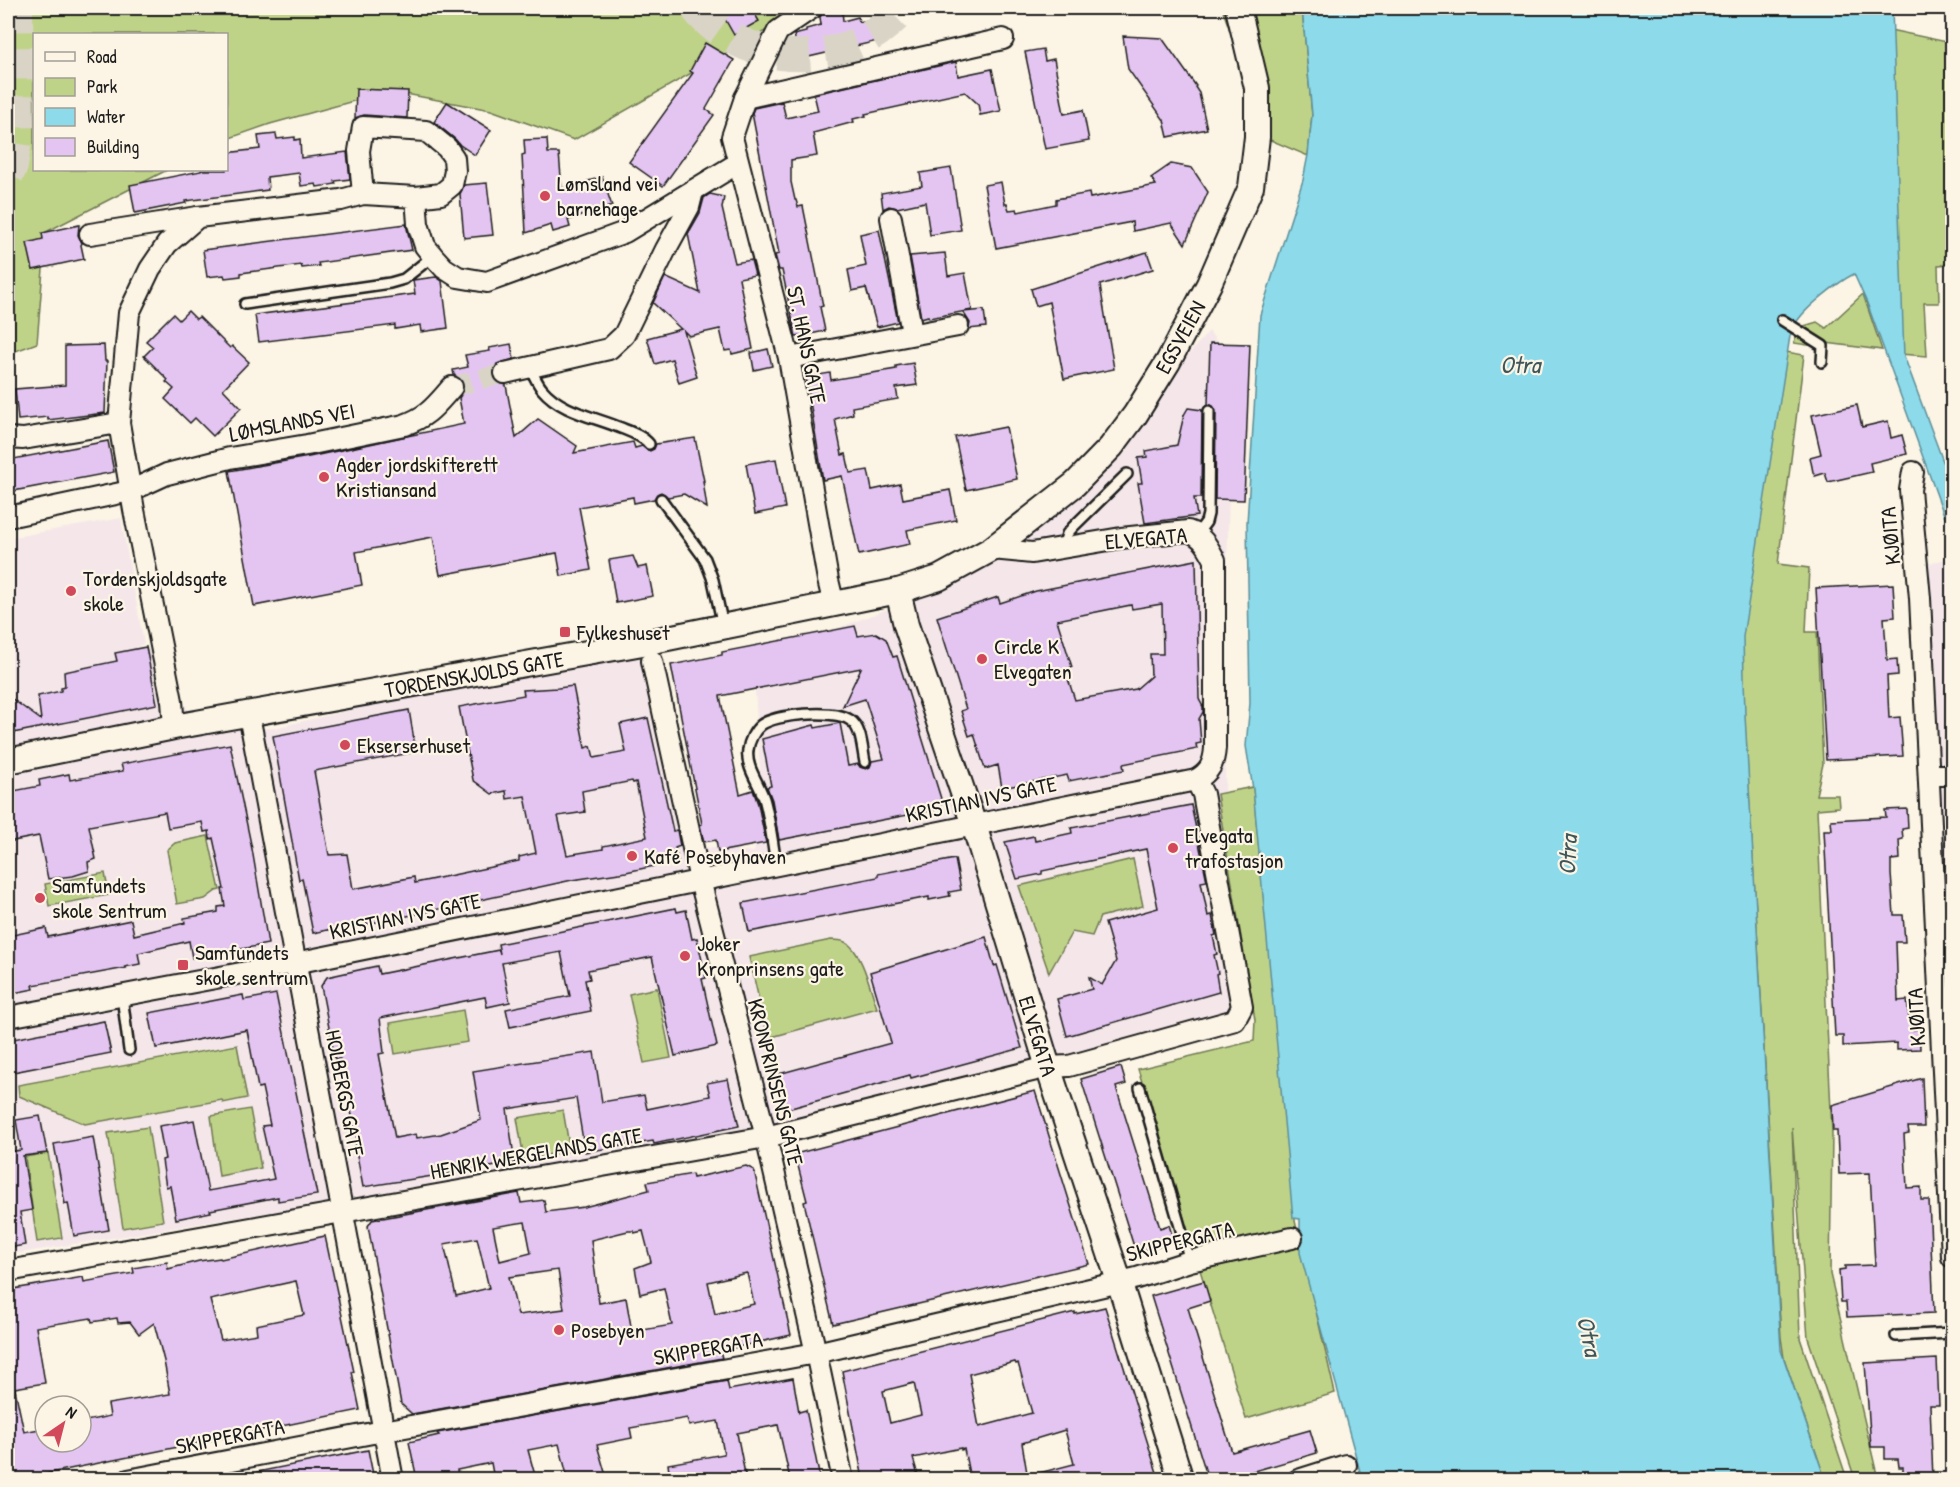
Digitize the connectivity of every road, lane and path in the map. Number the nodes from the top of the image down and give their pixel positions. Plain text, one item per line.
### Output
1 (812, 8) edge
2 (1238, 8) edge
3 (1003, 39) dead end
4 (745, 99) junction
5 (738, 163) junction
6 (693, 191) junction
7 (363, 194) junction
8 (416, 197) junction
9 (198, 217) junction
10 (891, 218) dead end
11 (90, 234) dead end
12 (433, 256) junction
13 (245, 304) dead end
14 (1782, 320) dead end
15 (958, 326) dead end
16 (912, 333) junction
17 (789, 358) junction
18 (1822, 362) dead end
19 (530, 368) junction
20 (505, 373) tunnel mouth
21 (452, 387) tunnel mouth
22 (1209, 411) dead end
23 (118, 423) junction
24 (8, 438) edge
25 (649, 444) dead end
26 (1913, 472) dead end
27 (1127, 474) dead end
28 (130, 491) junction
29 (661, 499) dead end
30 (8, 517) edge
31 (1197, 534) junction
32 (1063, 548) junction
33 (992, 549) junction
34 (939, 578) joint
35 (898, 591) junction
36 (834, 604) junction
37 (723, 626) junction
38 (652, 661) dead end
39 (249, 715) junction
40 (174, 727) junction
41 (8, 761) edge
42 (865, 762) dead end
43 (1953, 775) edge
44 (1929, 776) junction
45 (1196, 780) junction
46 (974, 825) junction
47 (776, 865) junction
48 (700, 880) junction
49 (295, 963) junction
50 (122, 996) junction
51 (8, 1017) edge
52 (129, 1050) dead end
53 (1058, 1067) junction
54 (1140, 1088) dead end
55 (766, 1137) junction
56 (344, 1211) junction
57 (1292, 1238) dead end
58 (1953, 1257) edge
59 (1190, 1261) junction
60 (8, 1270) edge
61 (1119, 1281) junction
62 (1953, 1333) edge
63 (1896, 1336) dead end
64 (816, 1353) junction
65 (383, 1431) junction
66 (1346, 1465) dead end
67 (128, 1479) edge
68 (393, 1479) edge
69 (843, 1479) edge
70 (1181, 1479) edge
71 (1298, 1479) edge

1 - 4 street, ST. HANS GATE
2 - 33 street, EGSVEIEN
3 - 4 street
4 - 5 street, ST. HANS GATE
5 - 6 street
5 - 17 street, ST. HANS GATE
6 - 12 street
6 - 19 street
7 - 8 street
7 - 8 street
7 - 9 street
8 - 12 street
9 - 11 street
9 - 23 street
10 - 16 street
12 - 13 lane
14 - 18 lane
15 - 16 street
16 - 17 street
17 - 36 street, ST. HANS GATE
19 - 20 street
19 - 25 lane
21 - 28 street, LØMSLANDS VEI
22 - 31 lane
23 - 24 street
23 - 28 street
26 - 44 street, KJØITA
27 - 32 lane
28 - 30 street, LØMSLANDS VEI
28 - 40 street
29 - 37 lane
31 - 32 street, ELVEGATA
31 - 45 street, ELVEGATA
32 - 33 street, ELVEGATA
33 - 34 street, EGSVEIEN
34 - 35 street, TORDENSKJOLDS GATE
35 - 36 street, TORDENSKJOLDS GATE
35 - 46 street, ELVEGATA
36 - 37 street, TORDENSKJOLDS GATE
37 - 39 street, TORDENSKJOLDS GATE
38 - 48 street, KRONPRINSENS GATE
39 - 40 street, TORDENSKJOLDS GATE
39 - 49 street, HOLBERGS GATE
40 - 41 street, TORDENSKJOLDS GATE
42 - 47 lane
43 - 44 street
44 - 58 street, KJØITA
45 - 46 street, KRISTIAN IVS GATE
45 - 53 street, ELVEGATA
46 - 47 street, KRISTIAN IVS GATE
46 - 53 street, ELVEGATA
47 - 48 street, KRISTIAN IVS GATE
48 - 49 street, KRISTIAN IVS GATE
48 - 55 street, KRONPRINSENS GATE
49 - 50 street, KRISTIAN IVS GATE
49 - 56 street, HOLBERGS GATE
50 - 51 street, KRISTIAN IVS GATE
50 - 52 lane
53 - 55 street, HENRIK WERGELANDS GATE
53 - 61 street, ELVEGATA
54 - 59 lane
55 - 56 street, HENRIK WERGELANDS GATE
55 - 64 street, KRONPRINSENS GATE
56 - 60 street, HENRIK WERGELANDS GATE
56 - 65 street, HOLBERGS GATE
57 - 59 street, SKIPPERGATA
59 - 61 street, SKIPPERGATA
61 - 64 street, SKIPPERGATA
61 - 70 street, ELVEGATA
62 - 63 lane
64 - 65 street, SKIPPERGATA
64 - 69 street, KRONPRINSENS GATE
65 - 67 street, SKIPPERGATA
65 - 68 street, HOLBERGS GATE
66 - 71 street

